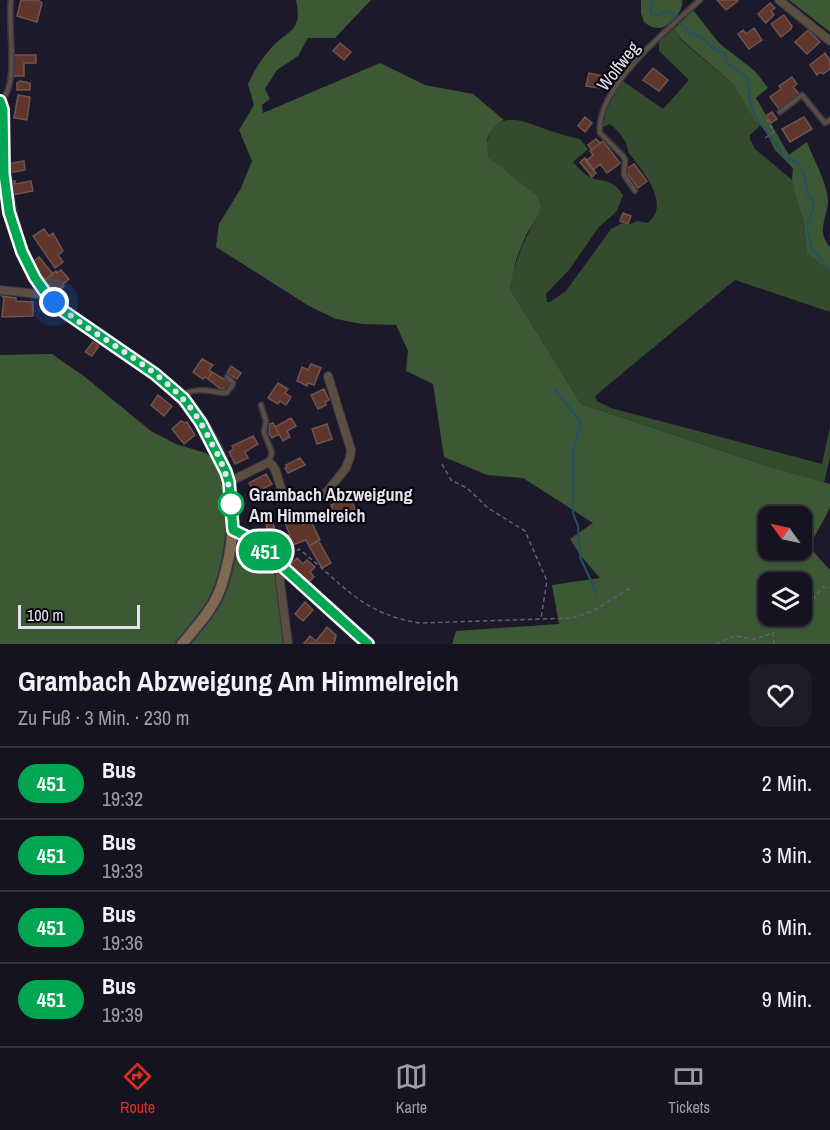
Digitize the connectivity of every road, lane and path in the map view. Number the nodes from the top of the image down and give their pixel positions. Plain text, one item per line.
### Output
1 (11, 0) edge
2 (700, 0) edge
3 (779, 0) edge
4 (830, 41) edge
5 (1, 103) edge
6 (780, 112) dead end
7 (767, 120) dead end
8 (830, 120) edge
9 (765, 138) dead end
10 (635, 191) dead end
11 (0, 290) edge
12 (47, 295) junction
13 (328, 376) dead end
14 (227, 377) dead end
15 (181, 397) junction
16 (261, 405) dead end
17 (269, 462) junction
18 (442, 464) dead end
19 (229, 482) junction
20 (233, 530) junction
21 (280, 565) junction
22 (632, 587) dead end
23 (830, 588) edge
24 (812, 601) edge
25 (541, 619) junction
26 (775, 626) edge
27 (772, 633) junction
28 (182, 644) edge
29 (288, 644) edge
30 (368, 644) edge
31 (716, 644) edge
32 (774, 644) edge

1 - 5 lane
2 - 10 lane, Wolfweg
3 - 4 street
5 - 12 street
6 - 8 lane
7 - 9 path
11 - 12 street
12 - 15 street
13 - 17 street
14 - 15 lane
15 - 19 street
16 - 17 lane
17 - 19 street
18 - 25 path
19 - 20 street
20 - 21 street
20 - 28 street
21 - 25 path
21 - 29 street
21 - 30 street
22 - 25 path
23 - 24 path
26 - 27 path
27 - 31 path
27 - 32 path

